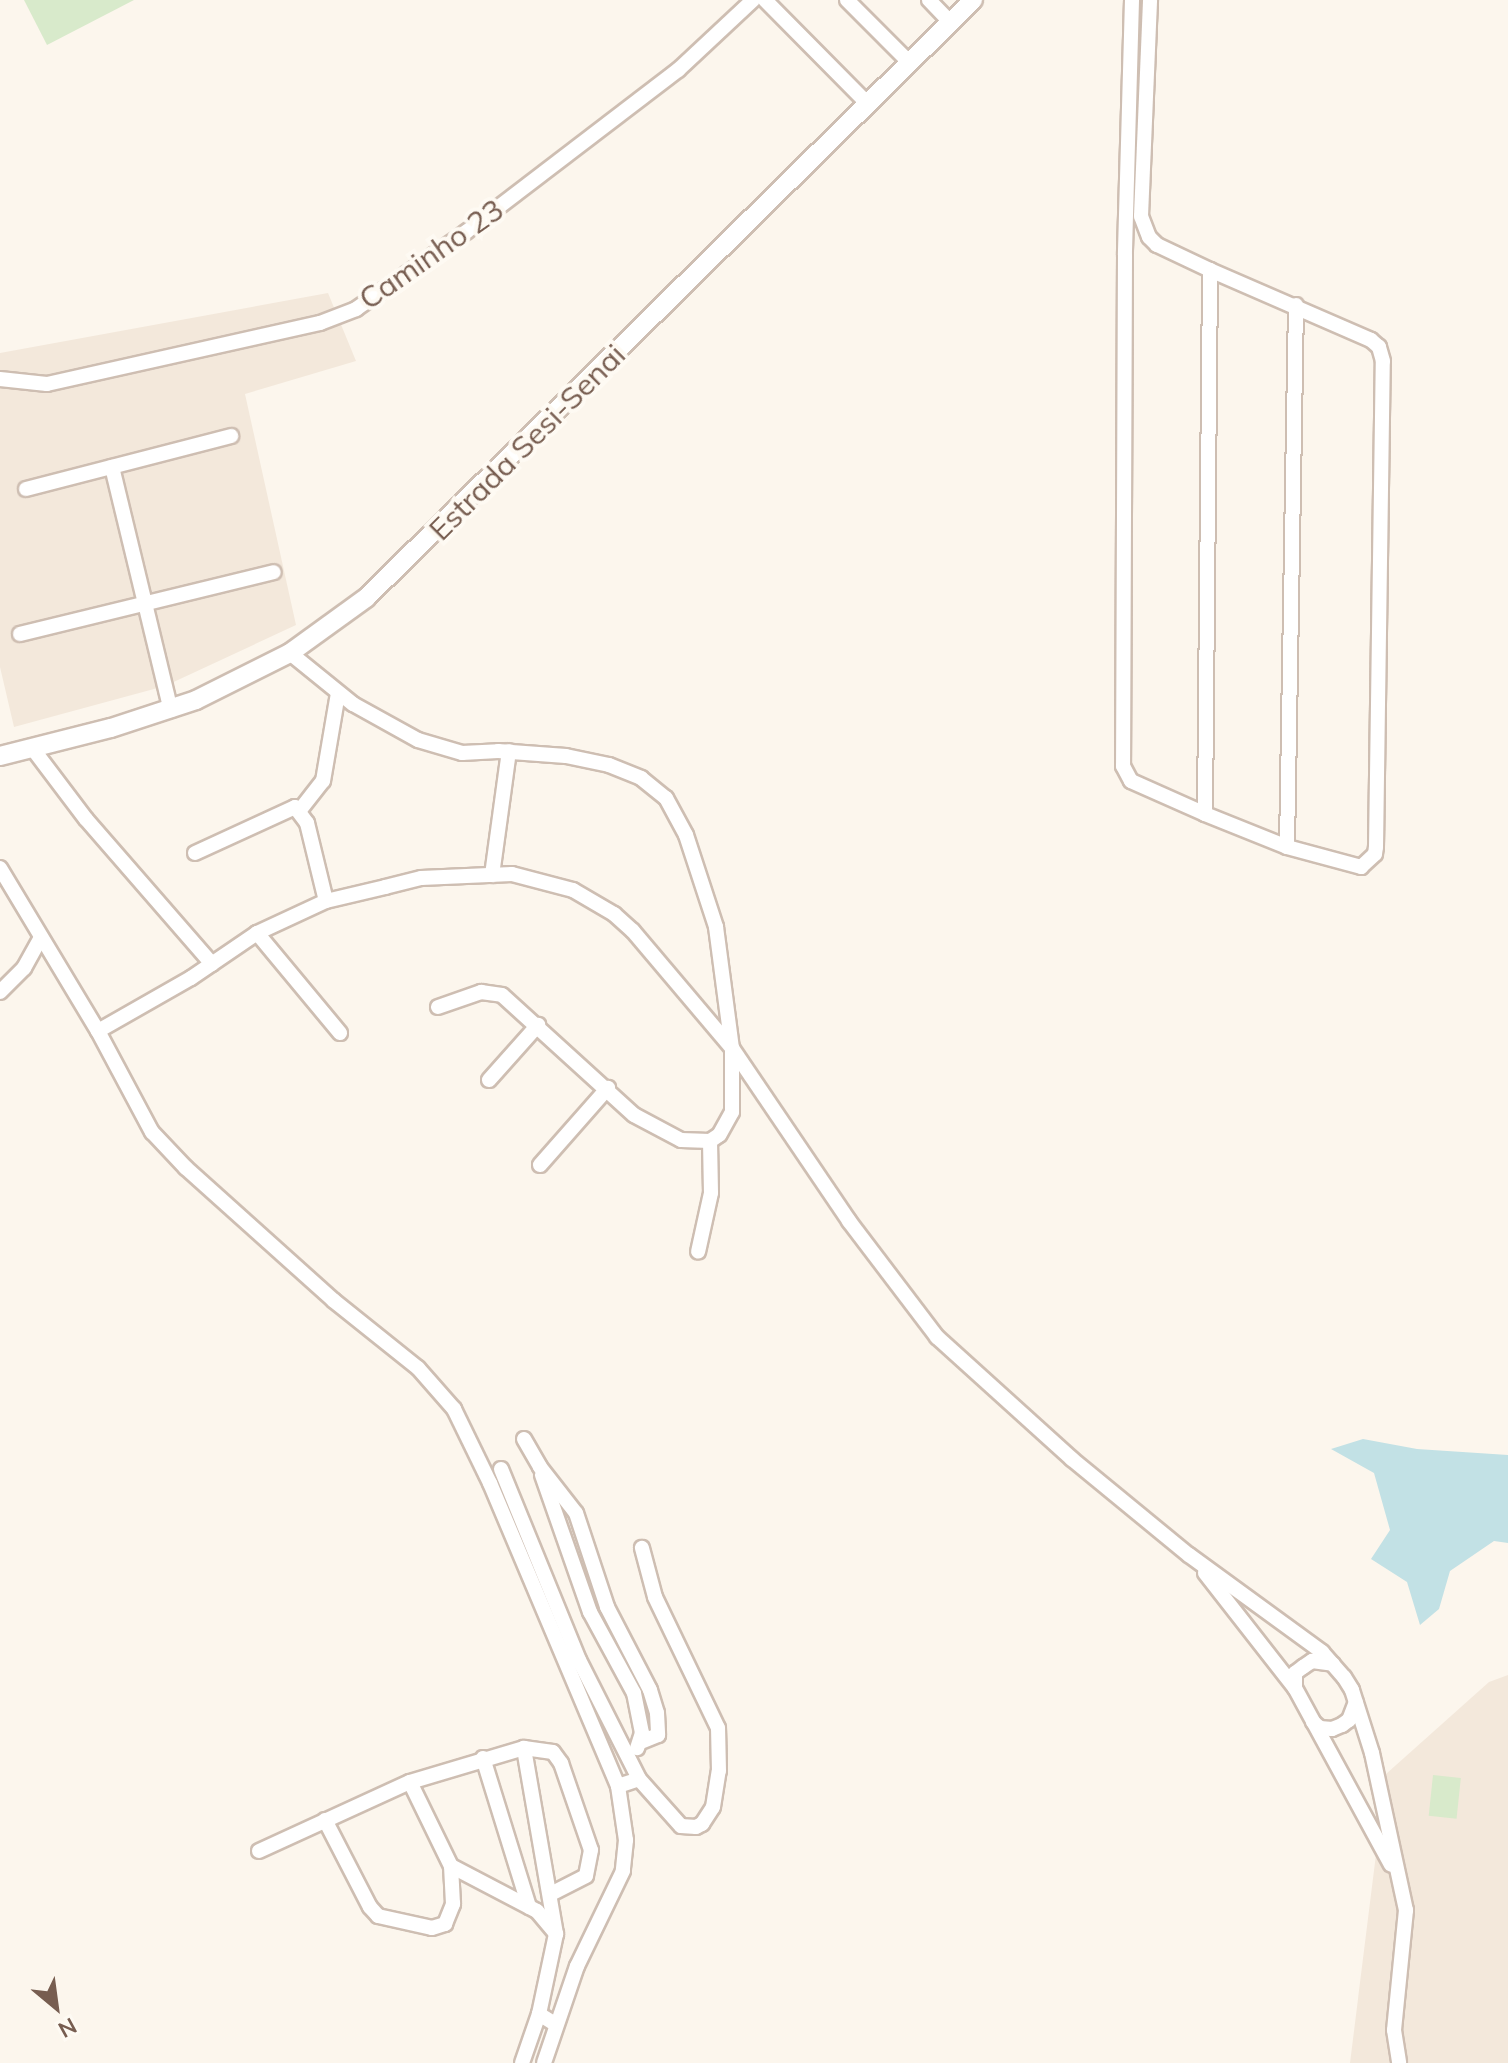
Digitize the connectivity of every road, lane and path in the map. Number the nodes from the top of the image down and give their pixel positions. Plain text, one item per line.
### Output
1 (753, 0) edge
2 (765, 0) edge
3 (847, 0) edge
4 (929, 0) edge
5 (973, 0) edge
6 (1132, 0) edge
7 (1150, 0) edge
8 (950, 22) junction
9 (910, 63) junction
10 (868, 104) junction
11 (1126, 235) junction
12 (1149, 237) junction
13 (1210, 270) junction
14 (1296, 305) junction
15 (0, 379) edge
16 (231, 436) dead end
17 (112, 467) junction
18 (26, 489) dead end
19 (274, 572) dead end
20 (145, 605) junction
21 (20, 634) dead end
22 (290, 653) junction
23 (338, 693) junction
24 (171, 710) junction
25 (33, 749) junction
26 (509, 751) junction
27 (0, 756) edge
28 (300, 810) junction
29 (1205, 814) junction
30 (1287, 847) junction
31 (195, 853) dead end
32 (0, 868) edge
33 (492, 875) junction
34 (326, 901) junction
35 (257, 933) junction
36 (41, 937) junction
37 (212, 964) junction
38 (0, 992) edge
39 (438, 1007) dead end
40 (538, 1025) junction
41 (98, 1031) junction
42 (340, 1033) dead end
43 (732, 1048) junction
44 (489, 1080) dead end
45 (608, 1088) junction
46 (710, 1141) junction
47 (540, 1165) dead end
48 (698, 1252) dead end
49 (524, 1439) dead end
50 (540, 1467) junction
51 (501, 1469) dead end
52 (642, 1548) dead end
53 (1189, 1555) junction
54 (1333, 1664) junction
55 (1295, 1688) junction
56 (1356, 1702) junction
57 (1313, 1721) junction
58 (641, 1742) junction
59 (524, 1748) junction
60 (483, 1758) junction
61 (628, 1759) junction
62 (639, 1779) junction
63 (410, 1782) junction
64 (618, 1786) junction
65 (325, 1820) junction
66 (259, 1851) dead end
67 (451, 1866) junction
68 (1400, 1880) junction
69 (552, 1893) junction
70 (529, 1907) junction
71 (556, 1934) junction
72 (539, 2014) junction
73 (555, 2024) junction
74 (522, 2063) edge
75 (544, 2063) edge
76 (1399, 2063) edge

1 - 15 street, Caminho 23
2 - 10 street
3 - 9 street
4 - 8 street
5 - 8 street, Estrada Sesi-Senai
6 - 11 street
7 - 12 street
8 - 9 street, Estrada Sesi-Senai
9 - 10 street, Estrada Sesi-Senai
10 - 22 street, Estrada Sesi-Senai
11 - 12 street
11 - 29 street
12 - 13 street
13 - 14 street
13 - 29 street
14 - 30 street
14 - 30 street
16 - 17 street
17 - 18 street
17 - 20 street
19 - 20 street
20 - 21 street
20 - 24 street
22 - 23 street
22 - 24 street, Estrada Sesi-Senai
23 - 26 street
23 - 28 street
24 - 25 street, Estrada Sesi-Senai
25 - 27 street, Estrada Sesi-Senai
25 - 37 street
26 - 33 street
26 - 43 street
28 - 31 street
28 - 34 street
29 - 30 street
32 - 36 street
33 - 34 street
33 - 43 street
34 - 35 street
35 - 37 street
35 - 42 street
36 - 38 street
36 - 41 street
37 - 41 street
39 - 40 street
40 - 44 street
40 - 45 street
41 - 64 street
43 - 46 street
43 - 53 street
45 - 46 street
45 - 47 street
46 - 48 street
49 - 50 street
50 - 58 street
50 - 58 street
51 - 61 street
52 - 62 street
53 - 54 street
53 - 55 street
54 - 55 street
54 - 56 street
55 - 57 street
56 - 57 street
56 - 68 street
57 - 68 street
58 - 61 street
59 - 60 street
59 - 69 street
59 - 69 street
60 - 63 street
60 - 70 street
61 - 62 street
62 - 64 street
63 - 65 street
63 - 67 street
64 - 73 street
65 - 66 street
65 - 67 street
67 - 70 street
68 - 76 street
69 - 71 street
70 - 71 street
71 - 72 street
72 - 73 street
72 - 74 street
73 - 75 street

